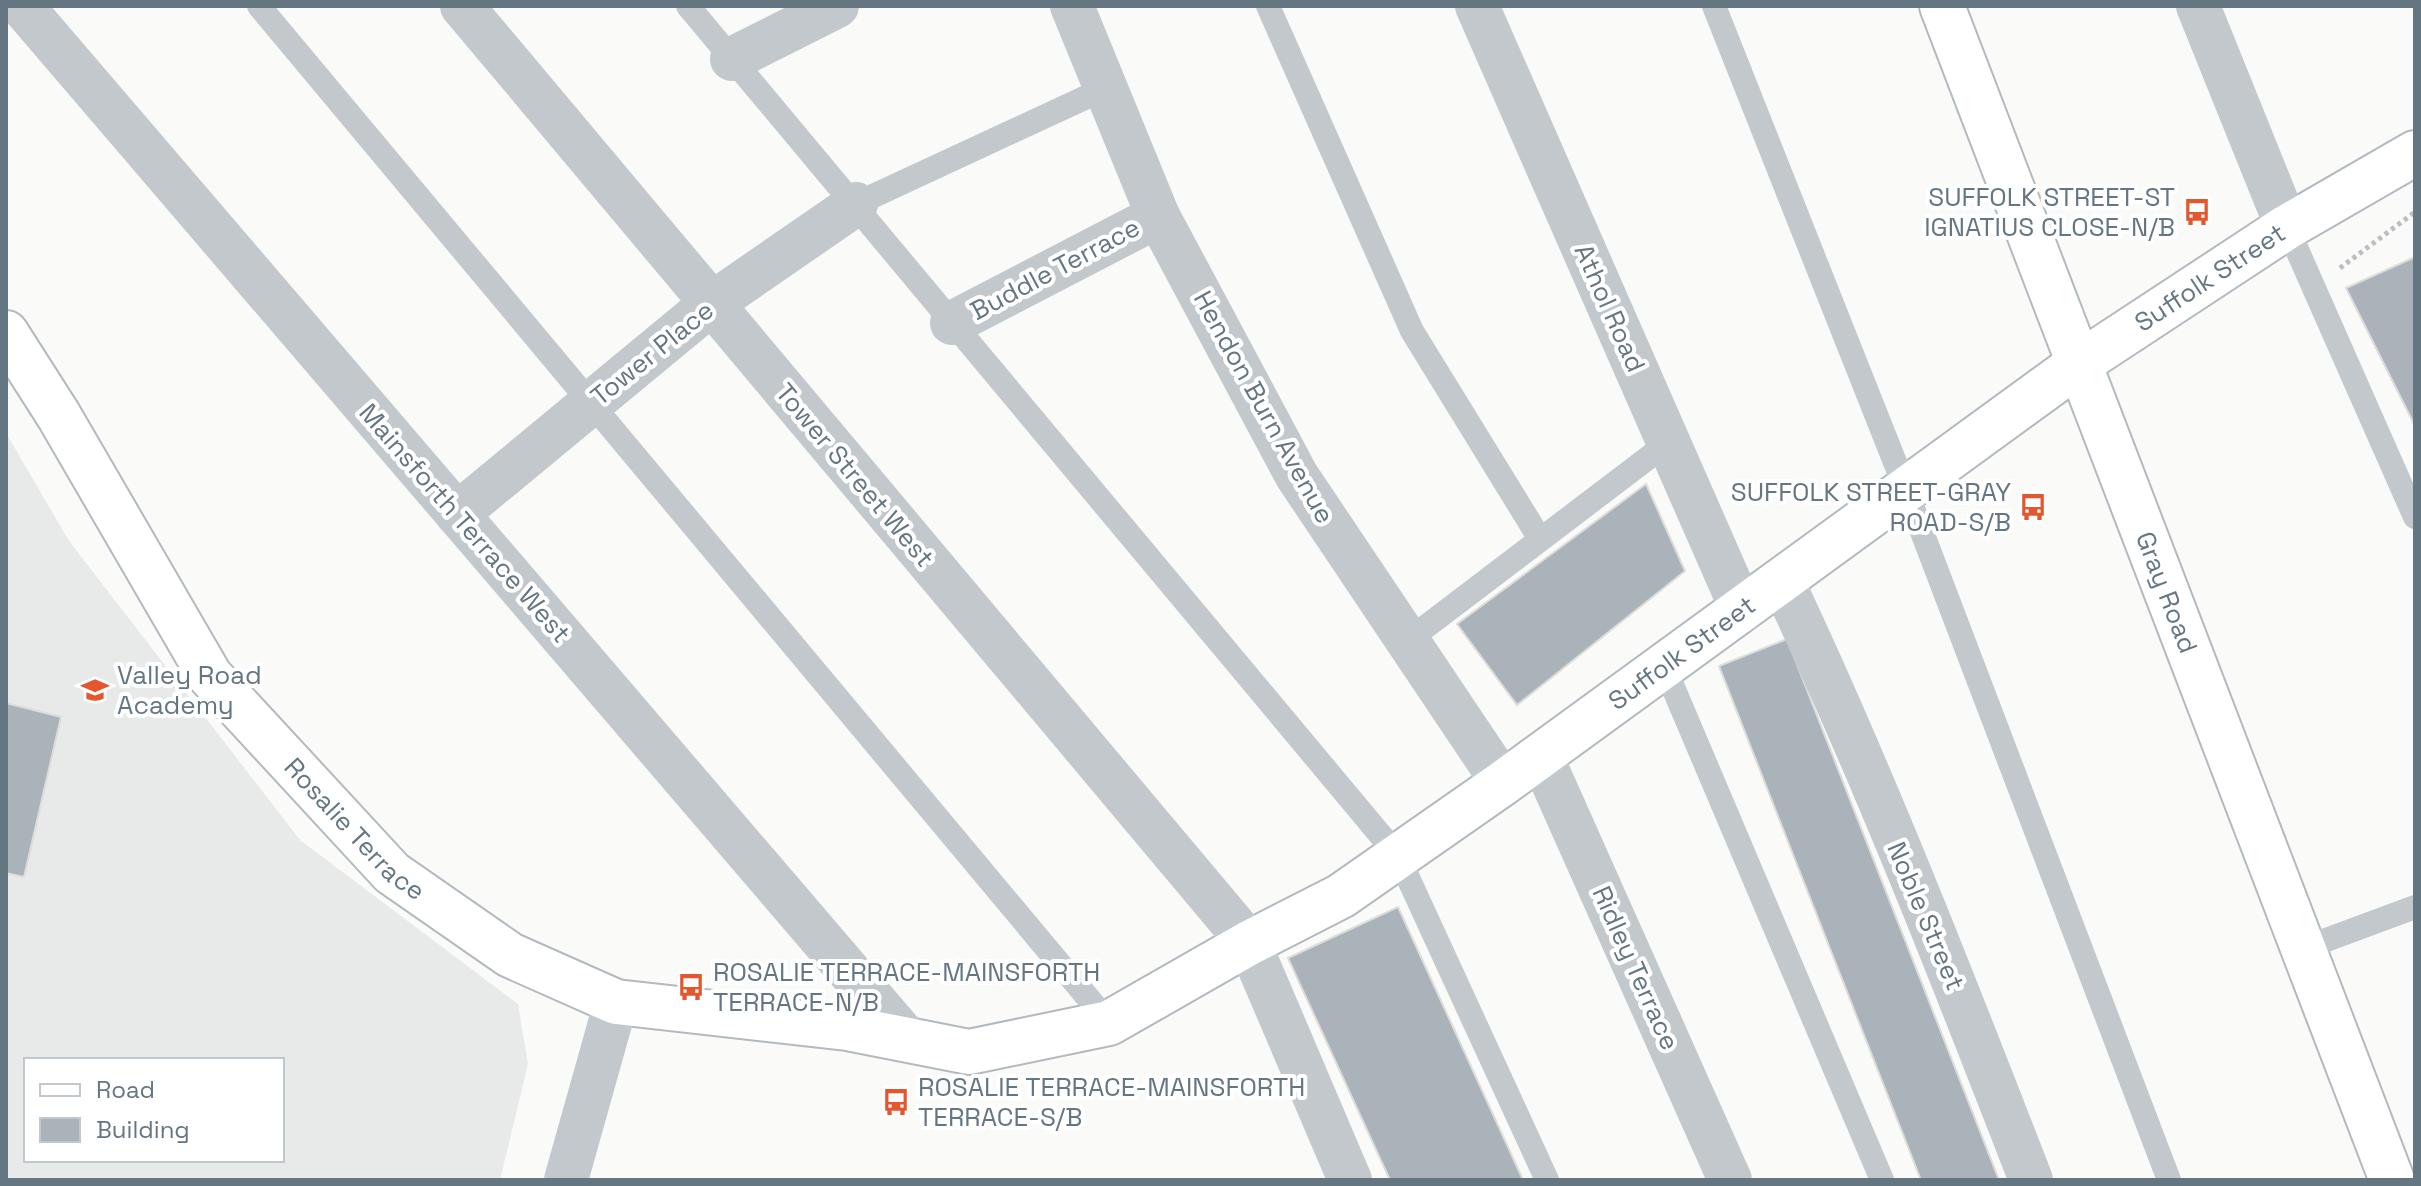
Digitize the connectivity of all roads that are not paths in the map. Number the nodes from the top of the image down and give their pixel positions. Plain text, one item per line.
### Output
1 (22, 6) edge
2 (259, 6) edge
3 (462, 6) edge
4 (688, 6) edge
5 (837, 6) edge
6 (1072, 6) edge
7 (1268, 6) edge
8 (1477, 6) edge
9 (1714, 6) edge
10 (1942, 6) edge
11 (2198, 6) edge
12 (732, 59) junction
13 (1106, 88) junction
14 (2415, 153) edge
15 (856, 204) junction
16 (1158, 216) junction
17 (2287, 227) junction
18 (711, 304) junction
19 (952, 323) junction
20 (6, 333) edge
21 (2077, 365) junction
22 (592, 402) junction
23 (1669, 442) junction
24 (1906, 490) junction
25 (457, 514) junction
26 (2415, 517) edge
27 (1540, 539) junction
28 (1782, 581) junction
29 (1742, 610) junction
30 (1407, 641) junction
31 (1664, 666) junction
32 (1541, 756) junction
33 (1503, 783) junction
34 (1398, 856) junction
35 (2415, 907) edge
36 (1249, 943) junction
37 (2302, 949) junction
38 (616, 1002) junction
39 (1109, 1023) junction
40 (908, 1040) junction
41 (566, 1180) edge
42 (1350, 1180) edge
43 (1547, 1180) edge
44 (1730, 1180) edge
45 (1882, 1180) edge
46 (2031, 1180) edge
47 (2169, 1180) edge
48 (2392, 1180) edge

1 - 25 street, Mainsforth Terrace West
2 - 22 lane
3 - 18 street, Tower Street West
4 - 12 lane
5 - 12 street
6 - 13 street, Hendon Burn Avenue
7 - 27 lane
8 - 23 street, Athol Road
9 - 24 lane
10 - 21 street, Gray Road
11 - 17 street
12 - 15 lane
13 - 15 lane
13 - 16 street, Hendon Burn Avenue
14 - 17 street, Suffolk Street
15 - 18 street, Tower Place
15 - 19 lane
16 - 19 street, Buddle Terrace
16 - 30 street, Hendon Burn Avenue
17 - 21 street, Suffolk Street
17 - 26 lane
18 - 22 street, Tower Place
18 - 36 street, Tower Street West
19 - 34 lane
20 - 38 street, Rosalie Terrace
21 - 24 street, Suffolk Street
21 - 37 street, Gray Road
22 - 25 street, Tower Place
22 - 39 lane
23 - 27 lane
23 - 29 street, Athol Road
24 - 28 street, Suffolk Street
24 - 47 lane
25 - 40 street, Mainsforth Terrace West
27 - 30 lane
28 - 29 street, Suffolk Street
28 - 46 street, Noble Street
29 - 31 street, Suffolk Street
30 - 33 street, Hendon Burn Avenue
31 - 32 street, Suffolk Street
31 - 45 lane
32 - 33 street, Suffolk Street
32 - 44 street, Ridley Terrace
33 - 34 street, Suffolk Street
34 - 36 street, Suffolk Street
34 - 43 lane
35 - 37 lane
36 - 39 street, Suffolk Street
36 - 42 street, Tower Street West
37 - 48 street, Gray Road
38 - 40 street, Rosalie Terrace
38 - 41 street
39 - 40 street, Suffolk Street

